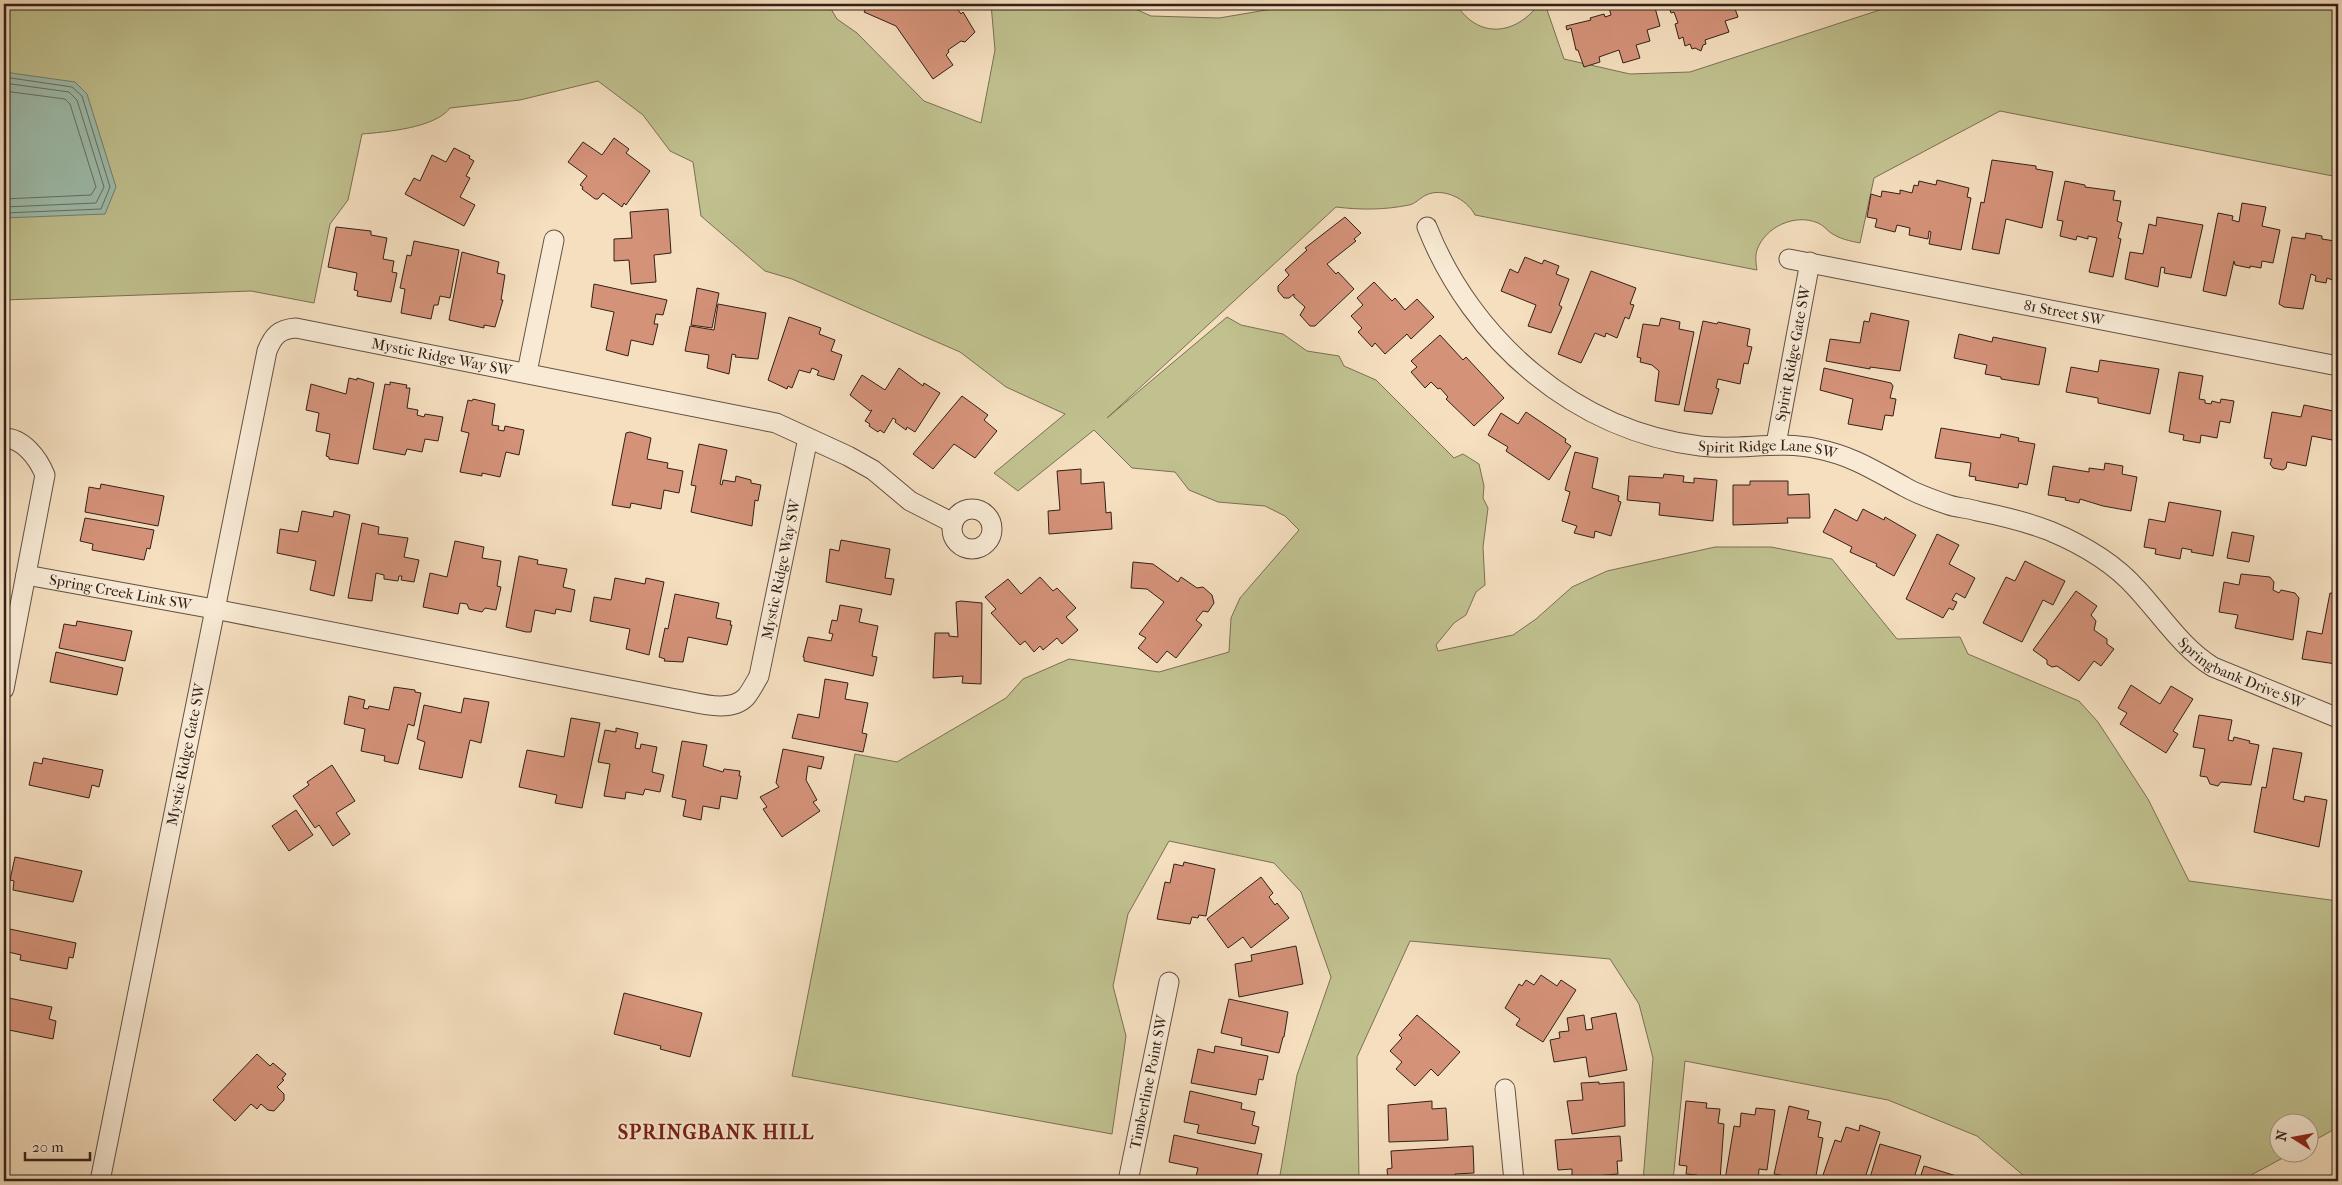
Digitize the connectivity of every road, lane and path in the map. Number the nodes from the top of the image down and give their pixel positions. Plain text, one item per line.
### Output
1 (1427, 227) dead end
2 (554, 240) dead end
3 (1790, 260) dead end
4 (1810, 262) junction
5 (279, 332) joint
6 (2338, 366) edge
7 (527, 372) junction
8 (4, 438) edge
9 (808, 438) junction
10 (1776, 444) junction
11 (953, 524) dead end
12 (26, 575) junction
13 (214, 608) junction
14 (2157, 613) joint
15 (4, 689) edge
16 (2338, 718) edge
17 (1169, 982) dead end
18 (1504, 1089) dead end
19 (100, 1181) edge
20 (1128, 1181) edge
21 (1514, 1181) edge

1 - 10 street, Spirit Ridge Lane SW
2 - 7 street
3 - 4 street, 81 Street SW
4 - 6 street, 81 Street SW
4 - 10 street, Spirit Ridge Gate SW
5 - 7 street, Mystic Ridge Way SW
5 - 13 street, Mystic Ridge Gate SW
7 - 9 street, Mystic Ridge Way SW
8 - 12 street
9 - 11 street
9 - 13 street, Mystic Ridge Way SW
10 - 14 street, Spirit Ridge Lane SW
12 - 13 street, Spring Creek Link SW
12 - 15 street
13 - 19 street, Mystic Ridge Gate SW
14 - 16 street, Springbank Drive SW
17 - 20 street, Timberline Point SW
18 - 21 street

